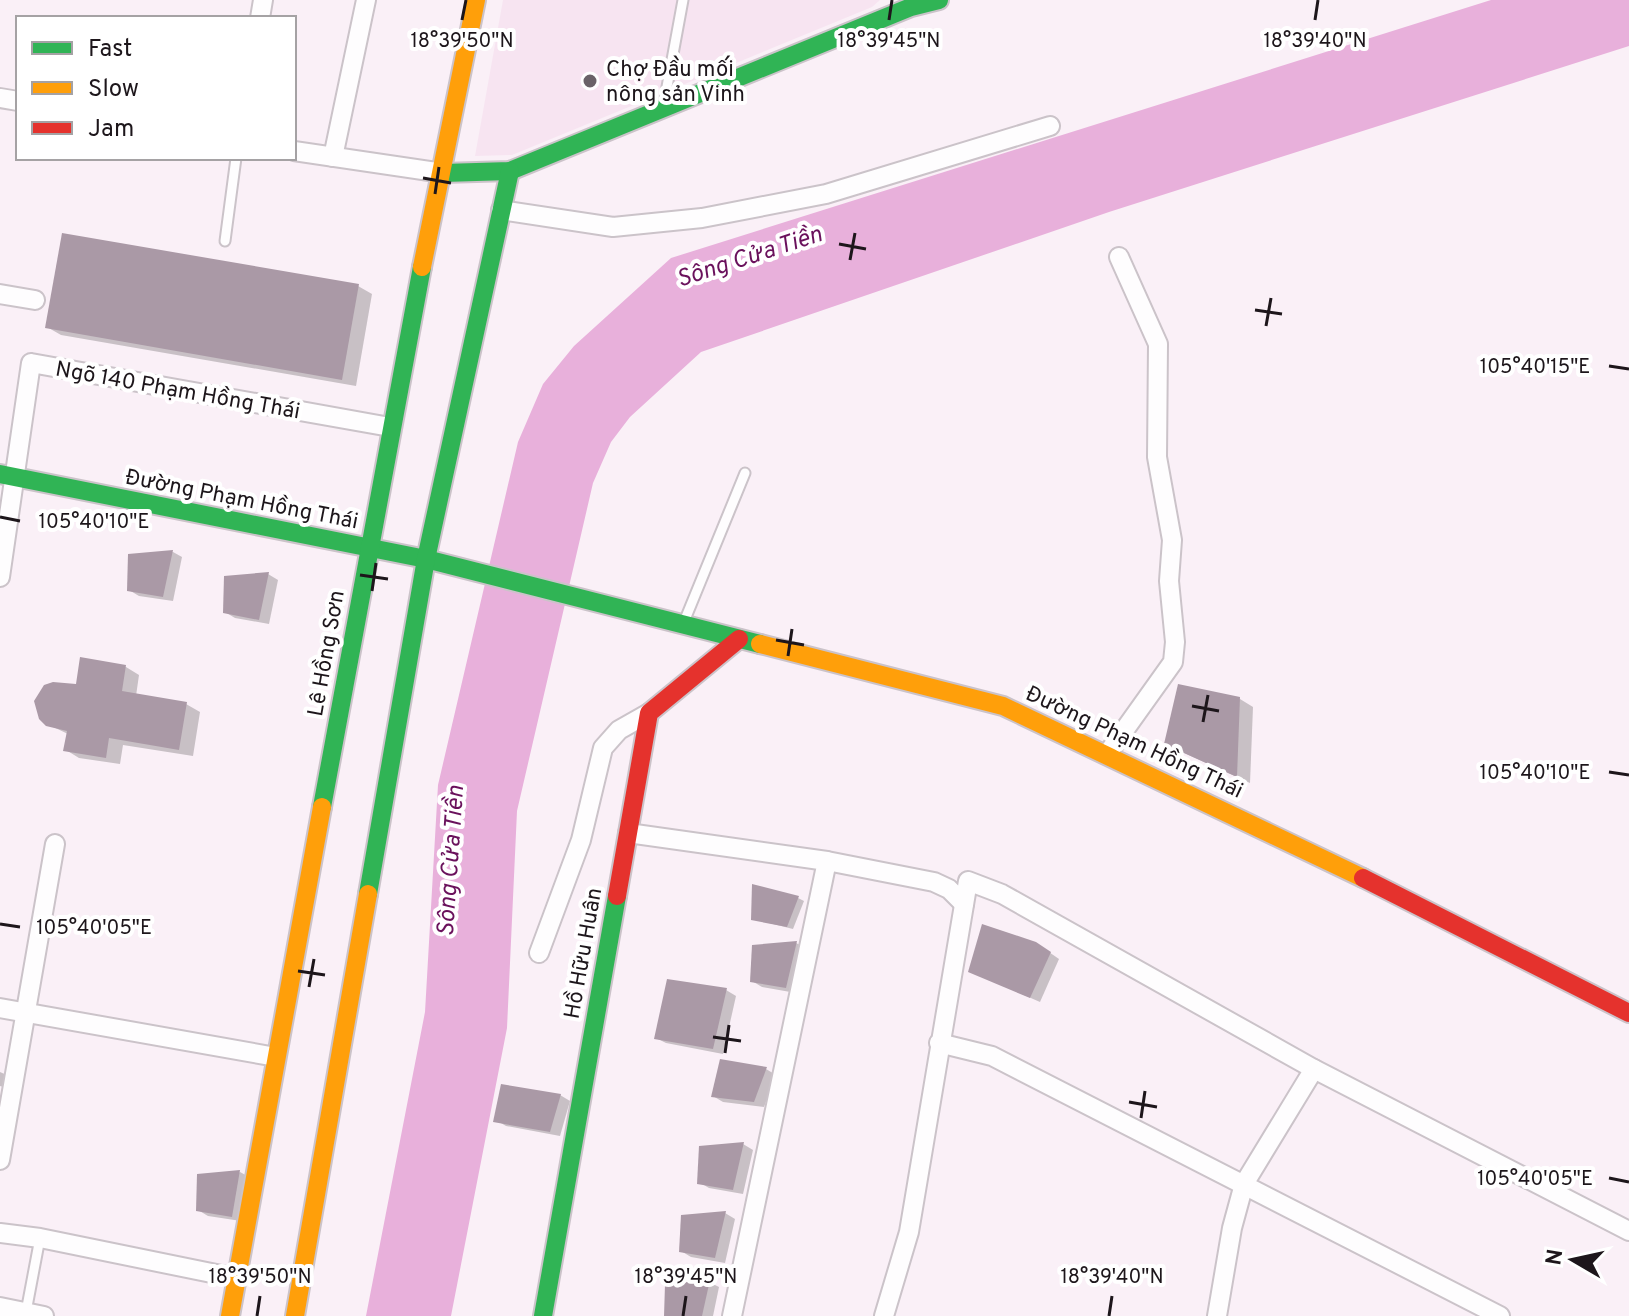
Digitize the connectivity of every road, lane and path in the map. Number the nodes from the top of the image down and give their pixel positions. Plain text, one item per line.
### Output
1 (366, 0) edge
2 (476, 0) edge
3 (683, 0) edge
4 (939, 0) edge
5 (912, 4) edge
6 (664, 107) junction
7 (1050, 126) dead end
8 (296, 151) edge
9 (333, 157) junction
10 (236, 160) edge
11 (510, 171) junction
12 (443, 173) junction
13 (501, 210) junction
14 (225, 241) dead end
15 (1119, 257) dead end
16 (0, 294) edge
17 (35, 300) dead end
18 (390, 427) junction
19 (745, 473) dead end
20 (8, 475) edge
21 (368, 548) junction
22 (426, 559) junction
23 (0, 577) edge
24 (683, 625) junction
25 (739, 639) junction
26 (649, 713) junction
27 (1108, 753) junction
28 (628, 833) junction
29 (55, 844) dead end
30 (827, 861) junction
31 (964, 904) junction
32 (539, 953) dead end
33 (0, 1008) edge
34 (26, 1012) junction
35 (1629, 1013) edge
36 (939, 1043) junction
37 (276, 1057) junction
38 (1314, 1069) junction
39 (0, 1160) edge
40 (1244, 1184) junction
41 (1629, 1231) edge
42 (0, 1233) edge
43 (40, 1238) junction
44 (236, 1278) junction
45 (0, 1307) edge
46 (1466, 1308) edge
47 (35, 1314) edge
48 (230, 1316) edge
49 (295, 1316) edge
50 (543, 1316) edge
51 (732, 1316) edge
52 (884, 1316) edge
53 (1217, 1316) edge
54 (1500, 1316) edge

1 - 9 street
2 - 12 street, Lê Hồng Sơn
3 - 6 lane
4 - 5 street
5 - 6 street
6 - 11 street
7 - 13 street
8 - 9 street
9 - 12 street
10 - 14 lane
11 - 12 street
11 - 13 street
12 - 18 street, Lê Hồng Sơn
13 - 22 street
15 - 27 street
16 - 17 street
18 - 20 street, Ngõ 140 Phạm Hồng Thái
18 - 21 street, Lê Hồng Sơn
19 - 24 lane
20 - 21 street, Đường Phạm Hồng Thái
20 - 23 street
21 - 22 street, Đường Phạm Hồng Thái
21 - 37 street, Lê Hồng Sơn
22 - 24 street, Đường Phạm Hồng Thái
22 - 49 street
24 - 25 street, Đường Phạm Hồng Thái
25 - 26 street
25 - 27 street, Đường Phạm Hồng Thái
26 - 28 street, Hồ Hữu Huân
26 - 32 street
27 - 35 street, Đường Phạm Hồng Thái
28 - 30 street
28 - 50 street, Hồ Hữu Huân
29 - 34 street
30 - 31 street
30 - 51 street
31 - 36 street
31 - 38 street
33 - 34 street
34 - 37 street
34 - 39 street
36 - 40 street
36 - 52 street
37 - 44 street, Lê Hồng Sơn
38 - 40 street
38 - 41 street
40 - 46 street
40 - 53 street
42 - 43 street
43 - 44 street
43 - 47 lane
44 - 48 street, Lê Hồng Sơn
45 - 47 street
46 - 54 street

